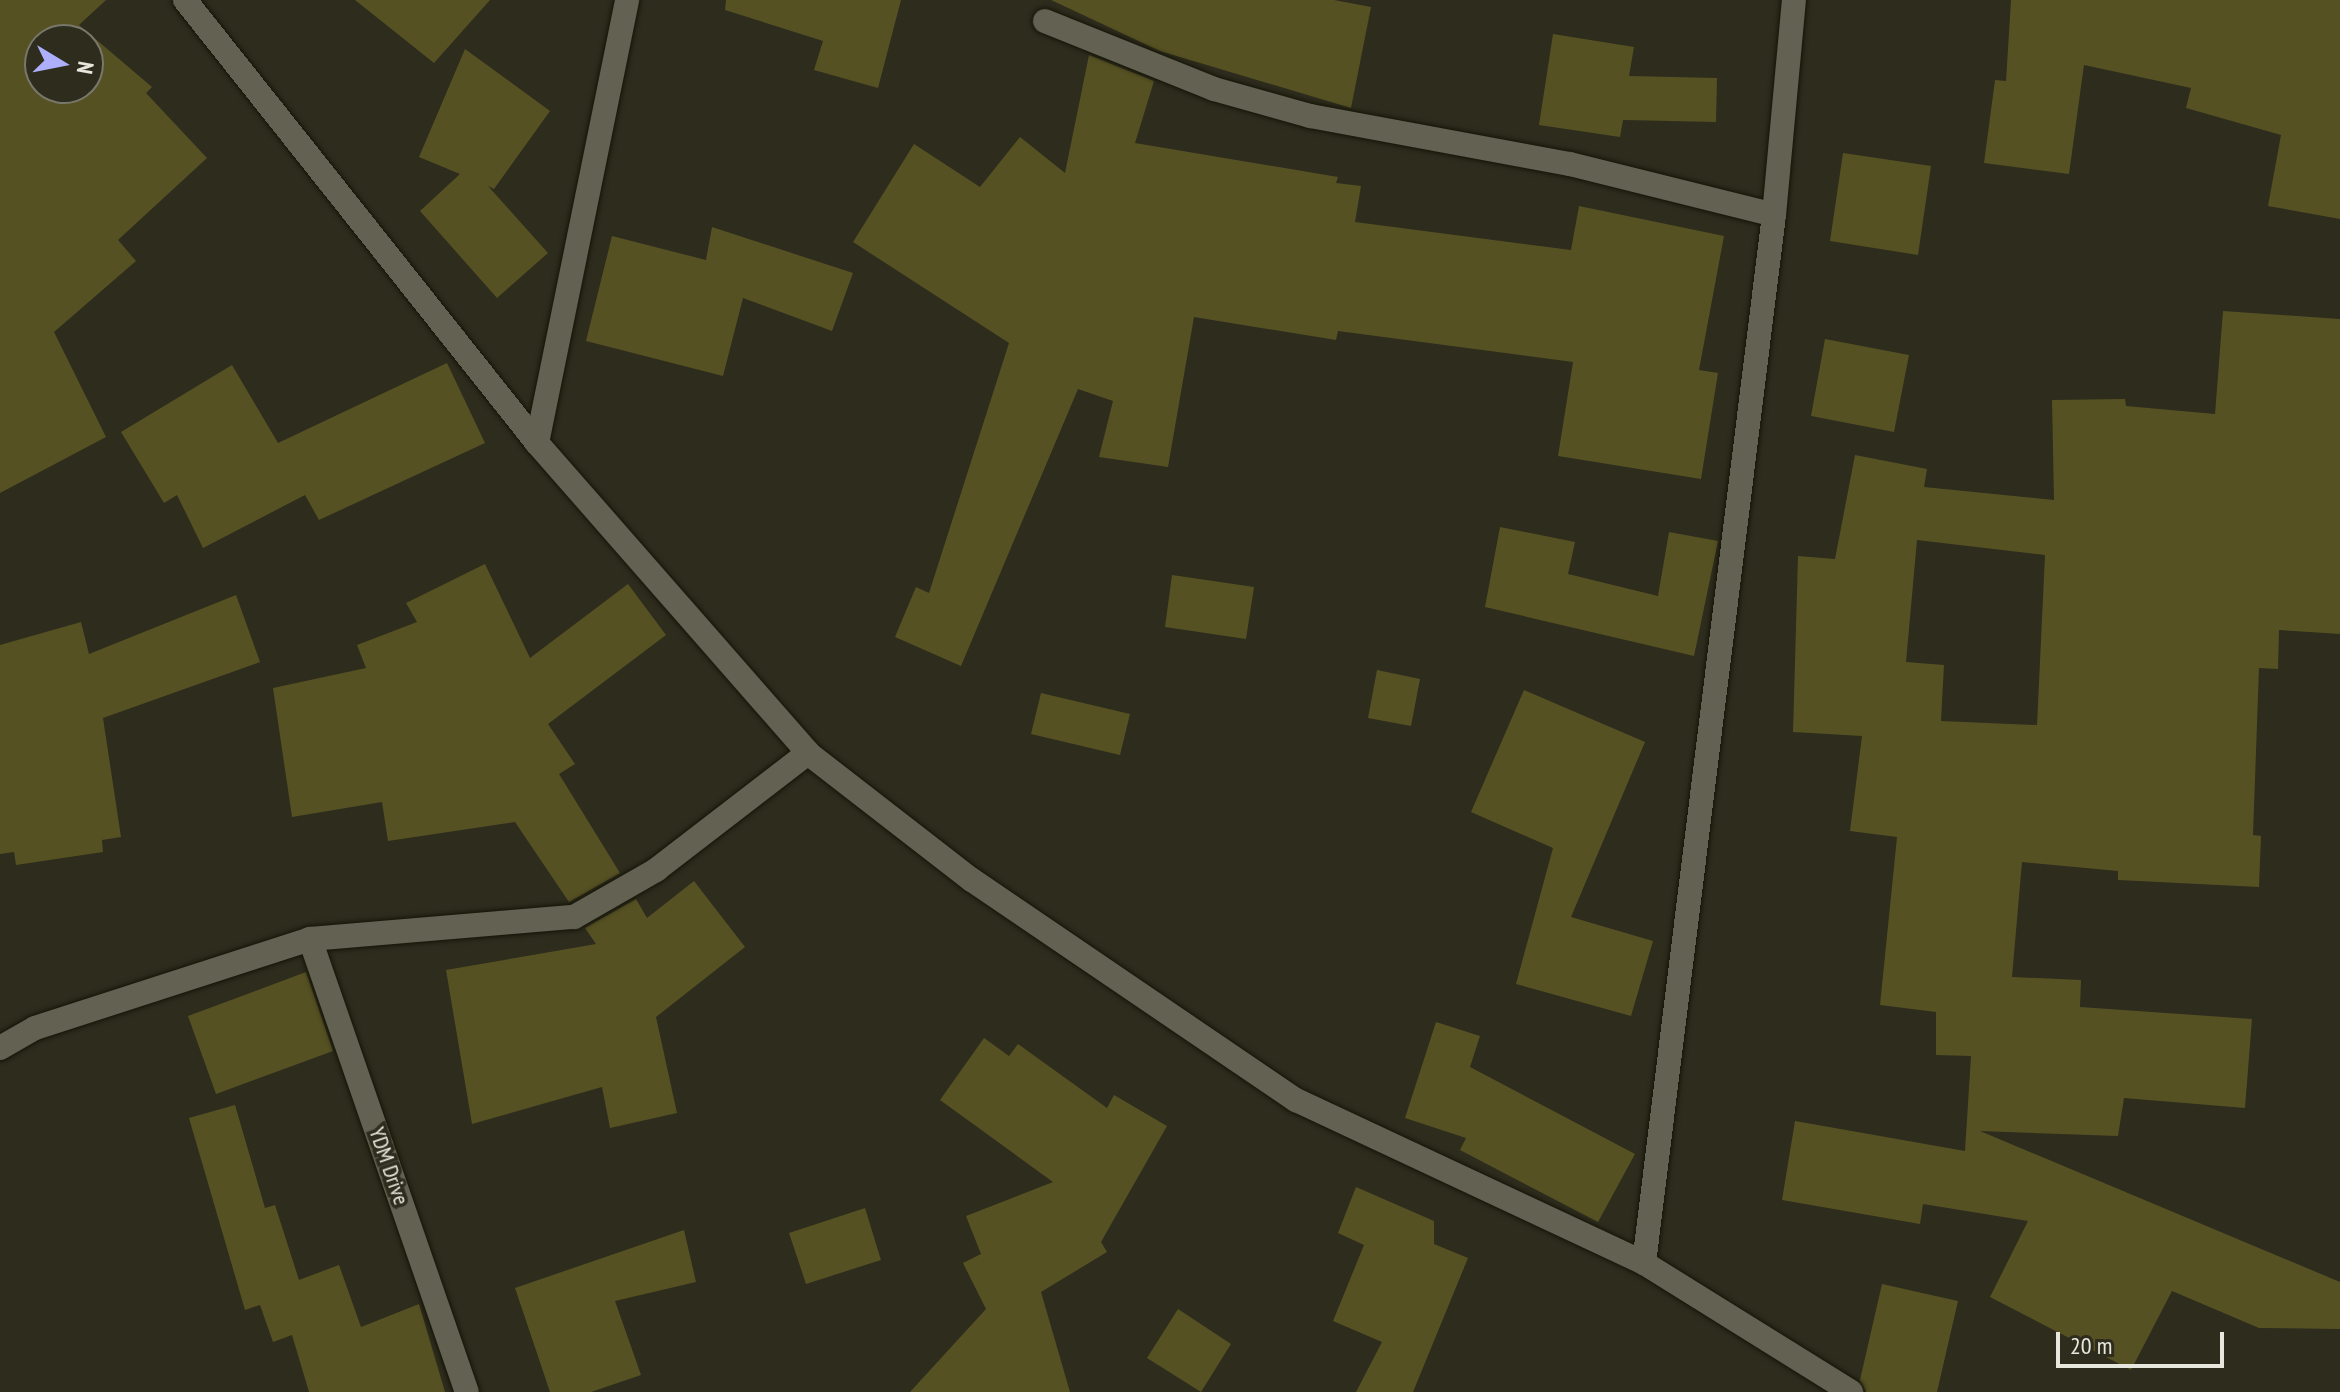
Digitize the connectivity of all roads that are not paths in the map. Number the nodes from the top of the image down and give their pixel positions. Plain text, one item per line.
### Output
1 (185, 0) edge
2 (627, 0) edge
3 (1794, 0) edge
4 (1045, 21) dead end
5 (1774, 215) junction
6 (537, 443) junction
7 (808, 753) junction
8 (310, 939) junction
9 (0, 1048) edge
10 (1644, 1263) junction
11 (467, 1392) edge
12 (1851, 1392) edge

1 - 6 street
2 - 6 street
3 - 5 street
4 - 5 street
5 - 10 street
6 - 7 street
7 - 8 street
7 - 10 street
8 - 9 street
8 - 11 street, YDM Drive
10 - 12 street

